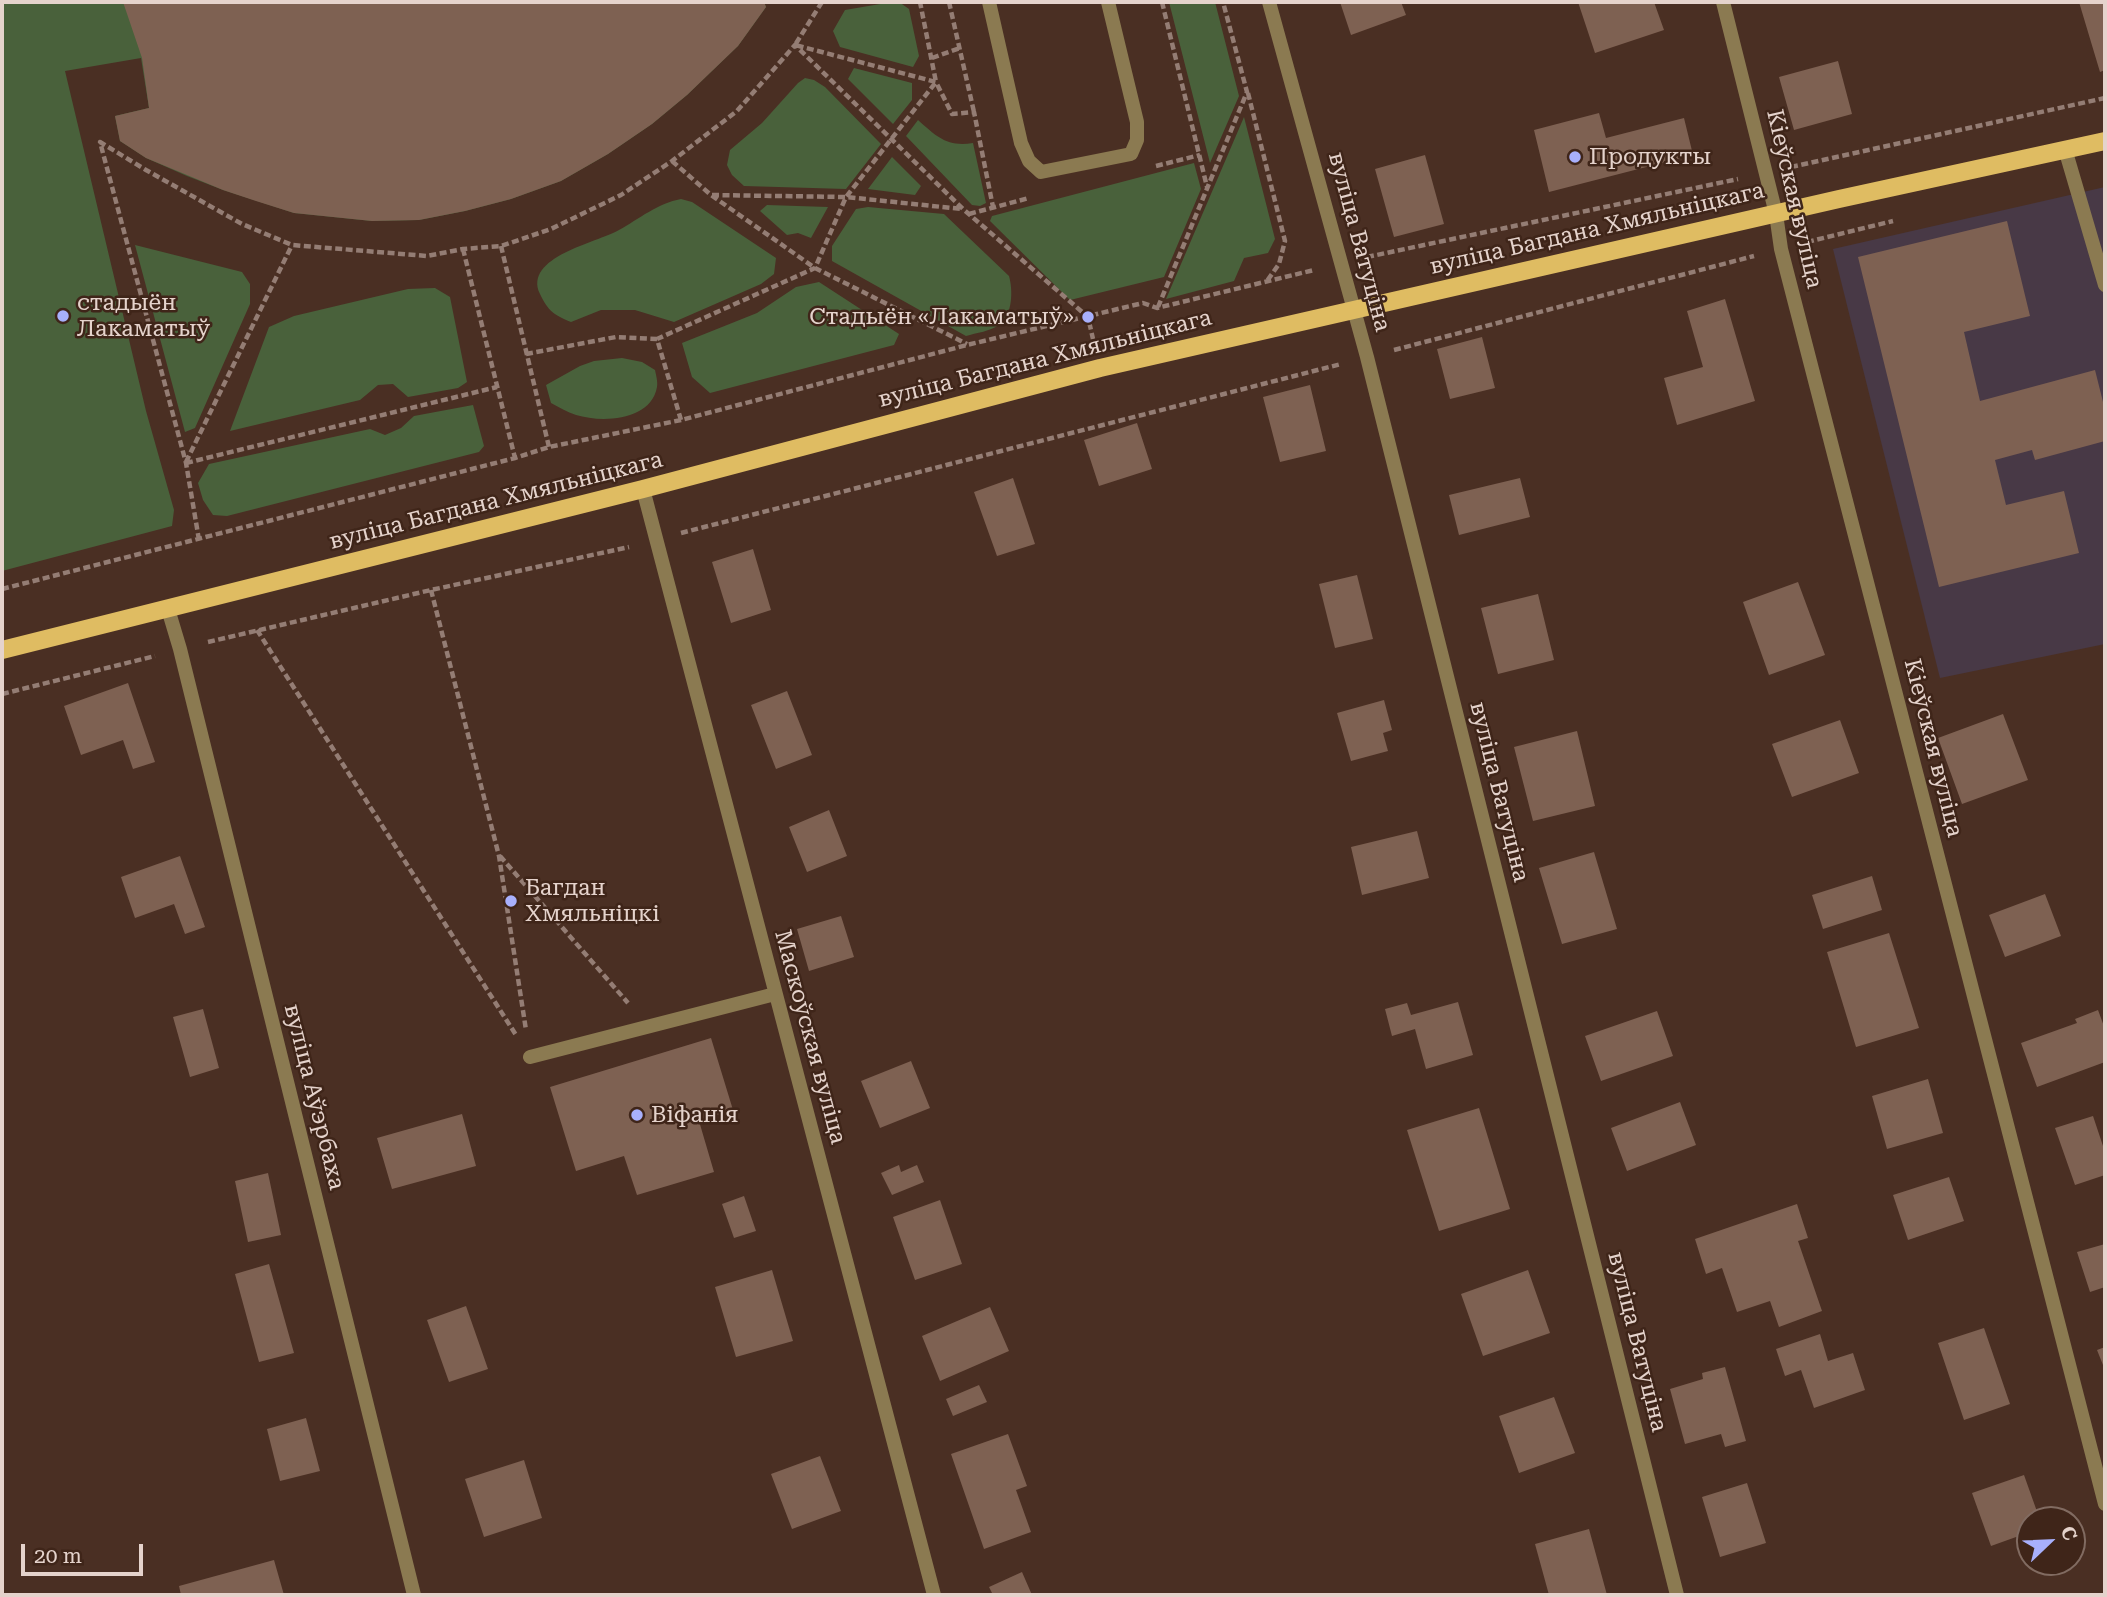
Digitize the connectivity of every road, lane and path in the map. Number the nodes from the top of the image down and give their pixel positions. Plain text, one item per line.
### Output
1 (822, 2) edge
2 (920, 2) edge
3 (949, 2) edge
4 (989, 2) edge
5 (1108, 2) edge
6 (1162, 2) edge
7 (1223, 2) edge
8 (1269, 2) edge
9 (1723, 2) edge
10 (795, 45) junction
11 (960, 48) junction
12 (932, 58) junction
13 (936, 82) junction
14 (1247, 92) junction
15 (2105, 98) edge
16 (974, 112) junction
17 (891, 140) junction
18 (2105, 141) edge
19 (2065, 149) junction
20 (672, 161) junction
21 (1766, 173) junction
22 (1207, 188) junction
23 (711, 195) junction
24 (846, 197) junction
25 (993, 207) dead end
26 (963, 209) junction
27 (1776, 214) junction
28 (1902, 219) dead end
29 (292, 245) junction
30 (501, 246) junction
31 (463, 249) junction
32 (1781, 249) junction
33 (1342, 263) junction
34 (815, 268) junction
35 (1267, 281) junction
36 (2105, 285) edge
37 (1157, 308) junction
38 (1353, 309) junction
39 (1088, 317) junction
40 (657, 340) junction
41 (967, 345) junction
42 (526, 354) junction
43 (1367, 358) junction
44 (497, 387) junction
45 (681, 420) junction
46 (549, 447) junction
47 (514, 458) junction
48 (186, 463) junction
49 (643, 489) junction
50 (199, 540) junction
51 (654, 540) junction
52 (2, 589) edge
53 (431, 590) junction
54 (168, 609) junction
55 (257, 630) junction
56 (180, 649) junction
57 (2, 650) edge
58 (2, 694) edge
59 (499, 856) junction
60 (775, 994) junction
61 (649, 1027) junction
62 (530, 1057) junction
63 (2105, 1504) edge
64 (414, 1595) edge
65 (934, 1595) edge
66 (1676, 1595) edge

1 - 10 path
2 - 12 path
3 - 11 path
4 - 5 street
6 - 22 path
7 - 14 path
8 - 33 street, вуліца Ватуціна
9 - 21 street, Кіеўская вуліца
10 - 13 path
10 - 17 path
10 - 20 path
11 - 12 path
11 - 16 path
12 - 13 path
13 - 16 path
13 - 17 path
14 - 22 path
14 - 35 path
15 - 21 path
16 - 25 path
17 - 24 path
17 - 26 path
18 - 19 main road, вуліца Багдана Хмяльніцкага
19 - 27 main road, вуліца Багдана Хмяльніцкага
19 - 36 street
20 - 23 path
20 - 30 path
21 - 27 street, Кіеўская вуліца
21 - 33 path
22 - 37 path
23 - 24 path
23 - 34 path
24 - 26 path
24 - 34 path
26 - 39 path
27 - 32 street, Кіеўская вуліца
27 - 38 main road, вуліца Багдана Хмяльніцкага
28 - 32 path
29 - 31 path
29 - 48 path
29 - 48 path
30 - 31 path
30 - 42 path
31 - 44 path
32 - 43 path
32 - 63 street, Кіеўская вуліца
33 - 35 path
33 - 38 street, вуліца Ватуціна
34 - 40 path
34 - 41 path
35 - 37 path
37 - 39 path
38 - 43 street, вуліца Ватуціна
38 - 49 main road, вуліца Багдана Хмяльніцкага
39 - 41 path
40 - 42 path
40 - 45 path
41 - 45 path
42 - 46 path
43 - 51 path
43 - 66 street, вуліца Ватуціна
44 - 47 path
44 - 48 path
45 - 46 path
46 - 47 path
47 - 50 path
48 - 50 path
49 - 51 street, Маскоўская вуліца
49 - 54 main road, вуліца Багдана Хмяльніцкага
50 - 52 path
51 - 53 path
51 - 60 street, Маскоўская вуліца
53 - 55 path
53 - 59 path
54 - 56 street, вуліца Аўэрбаха
54 - 57 main road, вуліца Багдана Хмяльніцкага
55 - 56 path
55 - 62 path
56 - 58 path
56 - 64 street, вуліца Аўэрбаха
59 - 61 path
59 - 62 path
60 - 61 street
60 - 65 street, Маскоўская вуліца
61 - 62 street

